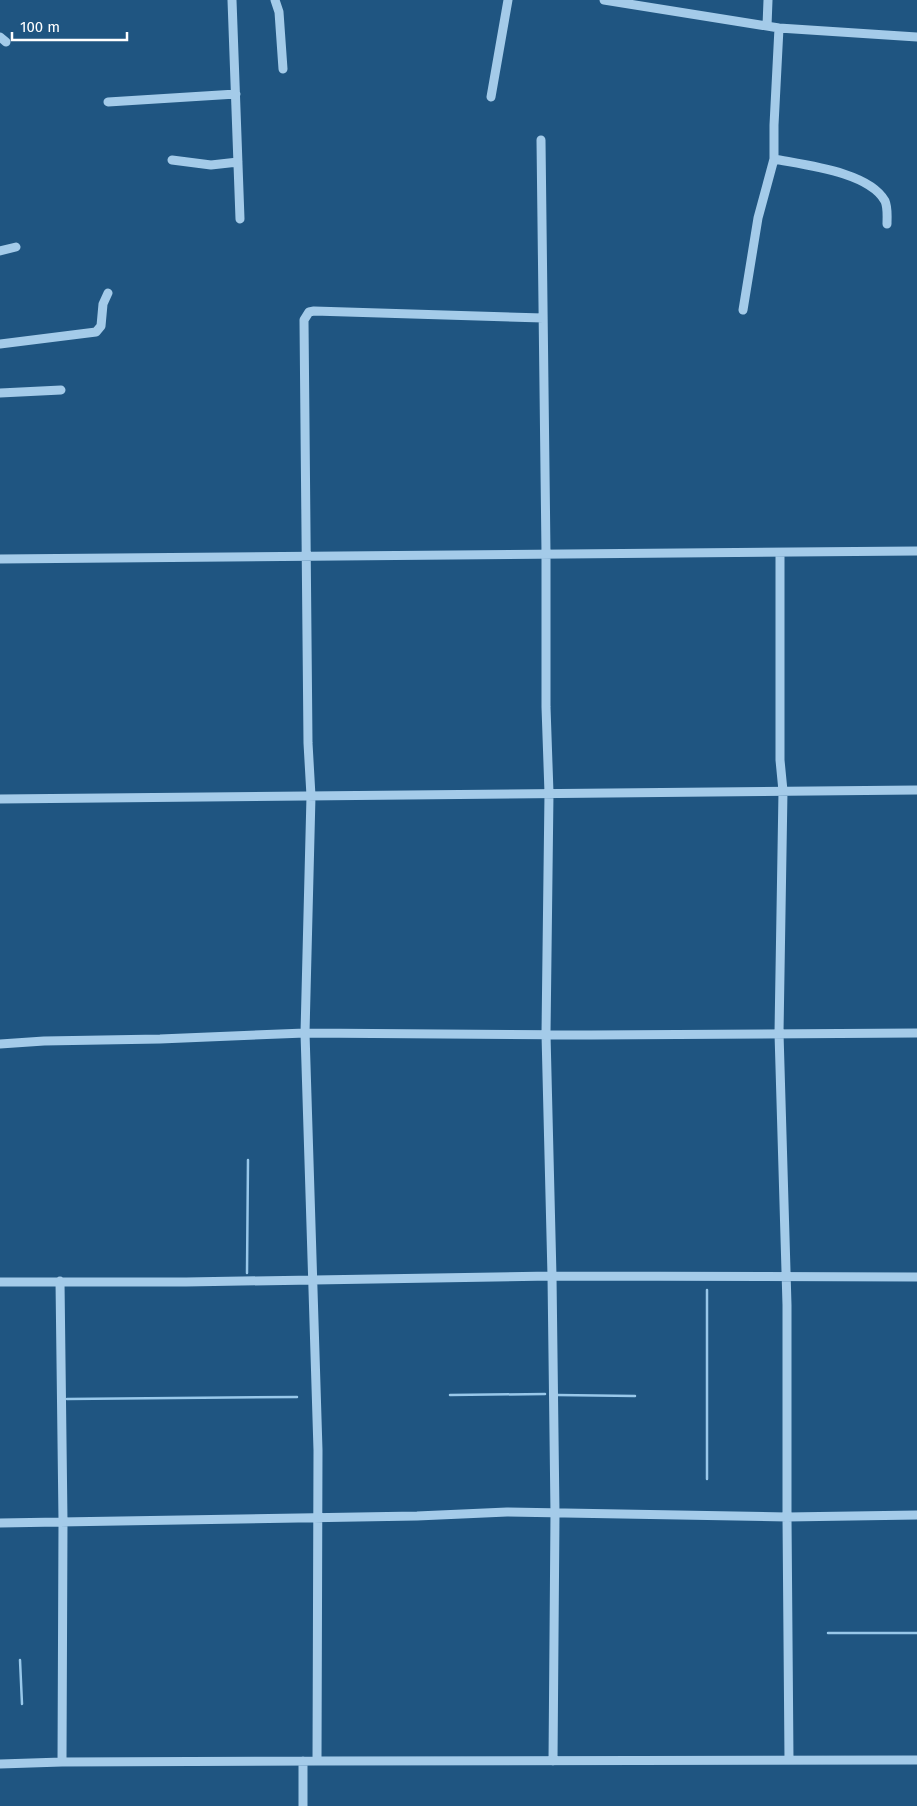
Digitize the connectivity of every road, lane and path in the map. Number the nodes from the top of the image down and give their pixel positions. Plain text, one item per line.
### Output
1 (232, 0) edge
2 (275, 0) edge
3 (508, 0) edge
4 (604, 0) edge
5 (768, 0) edge
6 (767, 26) junction
7 (779, 28) junction
8 (917, 37) edge
9 (283, 69) dead end
10 (236, 94) junction
11 (491, 97) dead end
12 (108, 102) dead end
13 (541, 140) dead end
14 (774, 159) junction
15 (172, 160) dead end
16 (238, 162) junction
17 (240, 219) dead end
18 (887, 224) dead end
19 (16, 246) dead end
20 (0, 251) edge
21 (108, 292) dead end
22 (743, 310) dead end
23 (544, 318) junction
24 (0, 344) edge
25 (60, 390) dead end
26 (0, 393) edge
27 (917, 551) edge
28 (780, 552) junction
29 (546, 554) junction
30 (306, 556) junction
31 (0, 559) edge
32 (917, 790) edge
33 (783, 791) junction
34 (549, 793) junction
35 (311, 796) junction
36 (0, 799) edge
37 (305, 1033) junction
38 (779, 1033) junction
39 (917, 1033) edge
40 (546, 1034) junction
41 (0, 1044) edge
42 (552, 1276) junction
43 (785, 1278) junction
44 (917, 1278) edge
45 (312, 1280) junction
46 (60, 1281) junction
47 (0, 1282) edge
48 (555, 1514) junction
49 (917, 1515) edge
50 (316, 1517) junction
51 (786, 1518) junction
52 (63, 1521) junction
53 (0, 1523) edge
54 (789, 1760) junction
55 (917, 1760) edge
56 (303, 1761) junction
57 (317, 1761) junction
58 (553, 1761) junction
59 (62, 1762) junction
60 (0, 1764) edge
61 (303, 1806) edge

1 - 10 street
2 - 9 street
3 - 11 street
4 - 6 street
5 - 6 street
6 - 7 street
7 - 8 street
7 - 14 street
10 - 12 street
10 - 16 street
13 - 23 street
14 - 18 street
14 - 22 street
15 - 16 street
16 - 17 street
19 - 20 street
21 - 24 street
23 - 29 street
23 - 30 street
25 - 26 street
27 - 28 street
28 - 29 street
28 - 33 street
29 - 30 street
29 - 34 street
30 - 31 street
30 - 35 street
32 - 33 street
33 - 34 street
33 - 38 street
34 - 35 street
34 - 40 street
35 - 36 street
35 - 37 street
37 - 40 street
37 - 41 street
37 - 45 street
38 - 39 street
38 - 40 street
38 - 43 street
40 - 42 street
42 - 43 street
42 - 45 street
42 - 48 street
43 - 44 street
43 - 51 street
45 - 46 street
45 - 50 street
46 - 47 street
46 - 52 street
48 - 50 street
48 - 51 street
48 - 58 street
49 - 51 street
50 - 52 street
50 - 57 street
51 - 54 street
52 - 53 street
52 - 59 street
54 - 55 street
54 - 58 street
56 - 57 street
56 - 59 street
56 - 61 street
57 - 58 street
59 - 60 street

